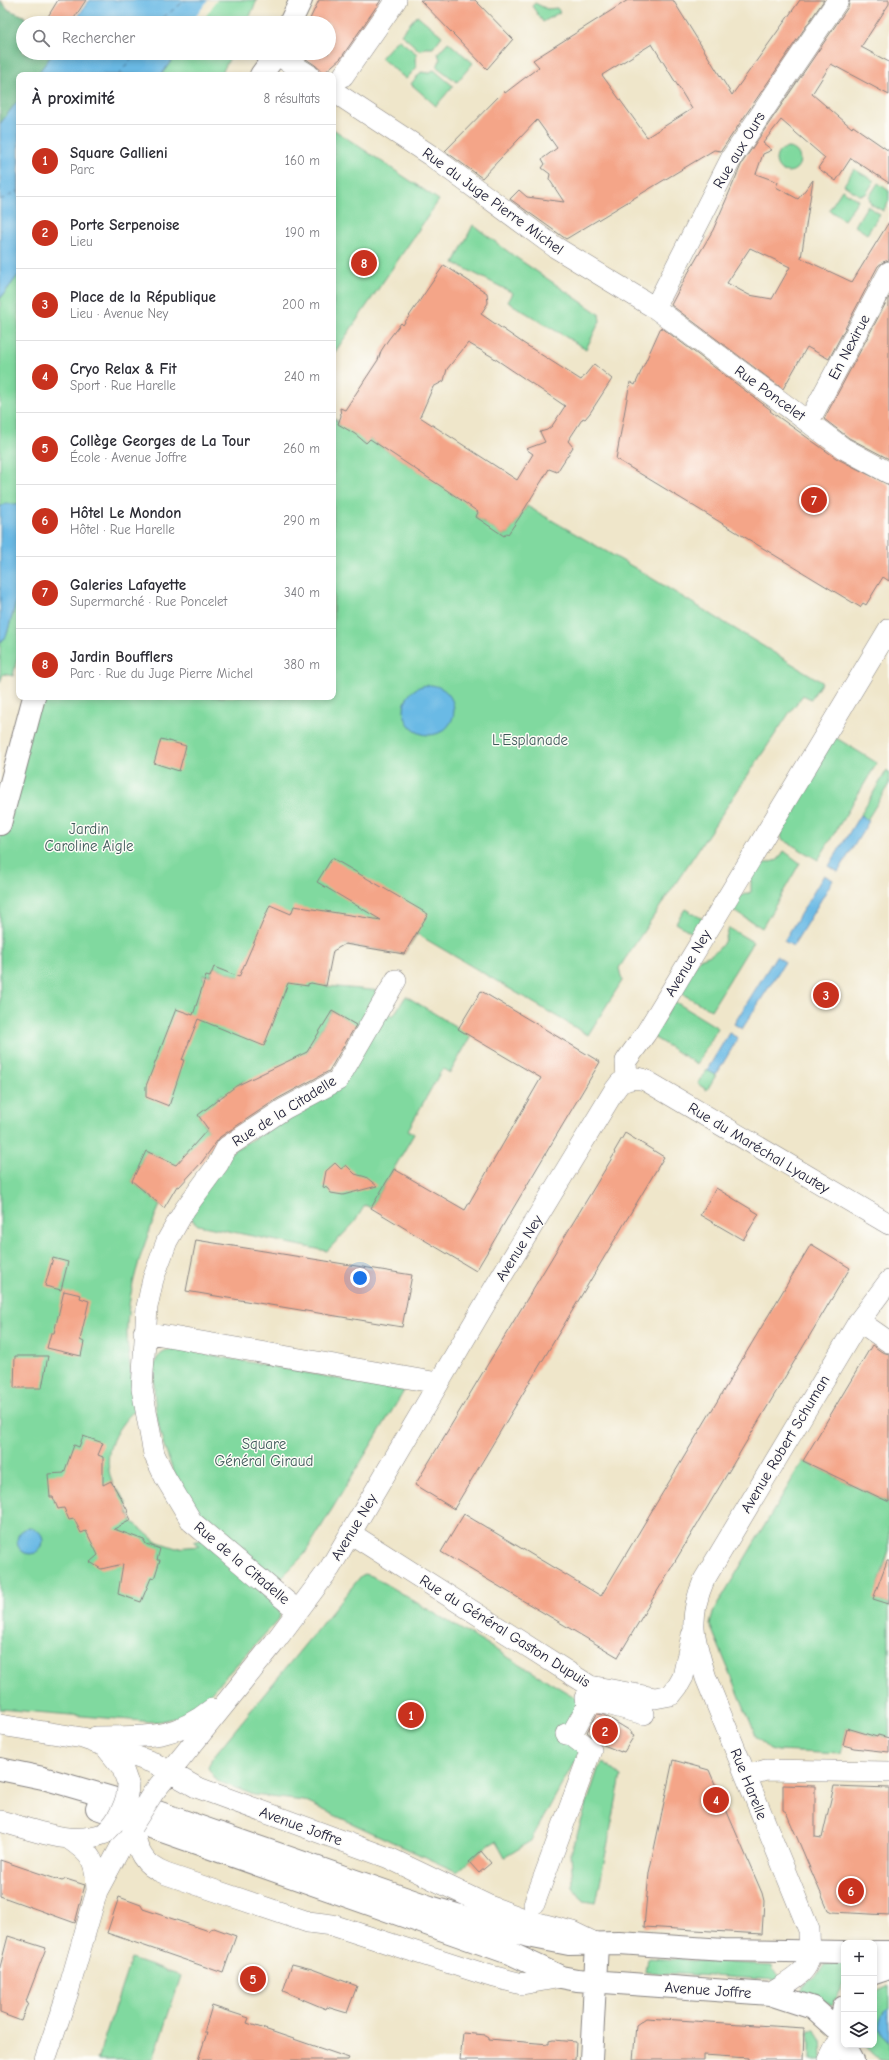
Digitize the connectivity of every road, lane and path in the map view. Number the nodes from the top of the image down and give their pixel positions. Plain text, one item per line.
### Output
1 (301, 0) edge
2 (396, 0) edge
3 (838, 0) edge
4 (293, 16) edge
5 (272, 60) edge
6 (287, 60) edge
7 (263, 72) edge
8 (305, 72) edge
9 (338, 83) edge
10 (889, 272) edge
11 (655, 308) junction
12 (809, 421) junction
13 (889, 473) edge
14 (889, 629) edge
15 (33, 700) edge
16 (0, 824) edge
17 (396, 980) dead end
18 (627, 1080) junction
19 (889, 1224) edge
20 (889, 1281) edge
21 (859, 1321) junction
22 (144, 1332) junction
23 (889, 1342) edge
24 (438, 1384) junction
25 (350, 1533) junction
26 (298, 1611) junction
27 (694, 1621) junction
28 (238, 1687) junction
29 (644, 1714) dead end
30 (0, 1725) edge
31 (83, 1738) junction
32 (104, 1745) junction
33 (0, 1769) edge
34 (170, 1772) junction
35 (889, 1772) edge
36 (746, 1776) junction
37 (0, 1783) edge
38 (148, 1800) junction
39 (0, 1822) edge
40 (118, 1836) junction
41 (68, 1838) junction
42 (98, 1891) junction
43 (534, 1904) dead end
44 (597, 1944) junction
45 (809, 1952) junction
46 (841, 1952) edge
47 (877, 1952) edge
48 (889, 1952) edge
49 (889, 1968) edge
50 (877, 1972) edge
51 (561, 1977) junction
52 (596, 1982) junction
53 (770, 1994) junction
54 (841, 2038) edge
55 (841, 2045) edge
56 (848, 2048) edge
57 (45, 2060) edge
58 (591, 2060) edge
59 (829, 2060) edge
60 (854, 2060) edge

1 - 4 main road
2 - 9 street
3 - 11 street, Rue aux Ours
5 - 7 main road
6 - 8 street
9 - 11 street, Rue du Juge Pierre Michel
10 - 12 street, En Nexirue
11 - 12 street, Rue Poncelet
12 - 13 street, Rue Poncelet
14 - 18 street, Avenue Ney
15 - 16 main road
17 - 22 street, Rue de la Citadelle
18 - 19 street, Rue du Maréchal Lyautey
18 - 24 street, Avenue Ney
20 - 21 street, Avenue Robert Schuman
21 - 23 street
21 - 27 street, Avenue Robert Schuman
22 - 24 street
22 - 26 street, Rue de la Citadelle
24 - 25 street, Avenue Ney
25 - 26 street, Avenue Ney
25 - 27 street, Rue du Général Gaston Dupuis
26 - 28 street, Avenue Ney
27 - 36 street, Rue Harelle
28 - 31 street
28 - 34 street, Avenue Ney
29 - 43 street
30 - 31 street, Avenue Joffre
31 - 32 street, Avenue Joffre
32 - 34 street, Avenue Joffre
32 - 40 street, bridge
33 - 38 main road, Avenue Joffre
34 - 38 street, Avenue Ney
34 - 44 street, Avenue Joffre
35 - 36 street
36 - 45 street, Rue Harelle
37 - 51 main road, Avenue Joffre
38 - 40 street, Avenue Ney, bridge
38 - 44 main road, Avenue Joffre
39 - 41 street
40 - 41 street
40 - 42 street
40 - 51 street, Avenue Joffre
41 - 42 street
42 - 57 street
44 - 45 main road, Avenue Joffre
44 - 52 main road
45 - 46 main road, Avenue Joffre
45 - 53 street, Rue Harelle
47 - 48 main road
49 - 50 main road
51 - 52 main road, Avenue Joffre
52 - 53 main road, Avenue Joffre
52 - 58 main road
53 - 54 main road, Avenue Joffre
55 - 59 street
56 - 60 main road

